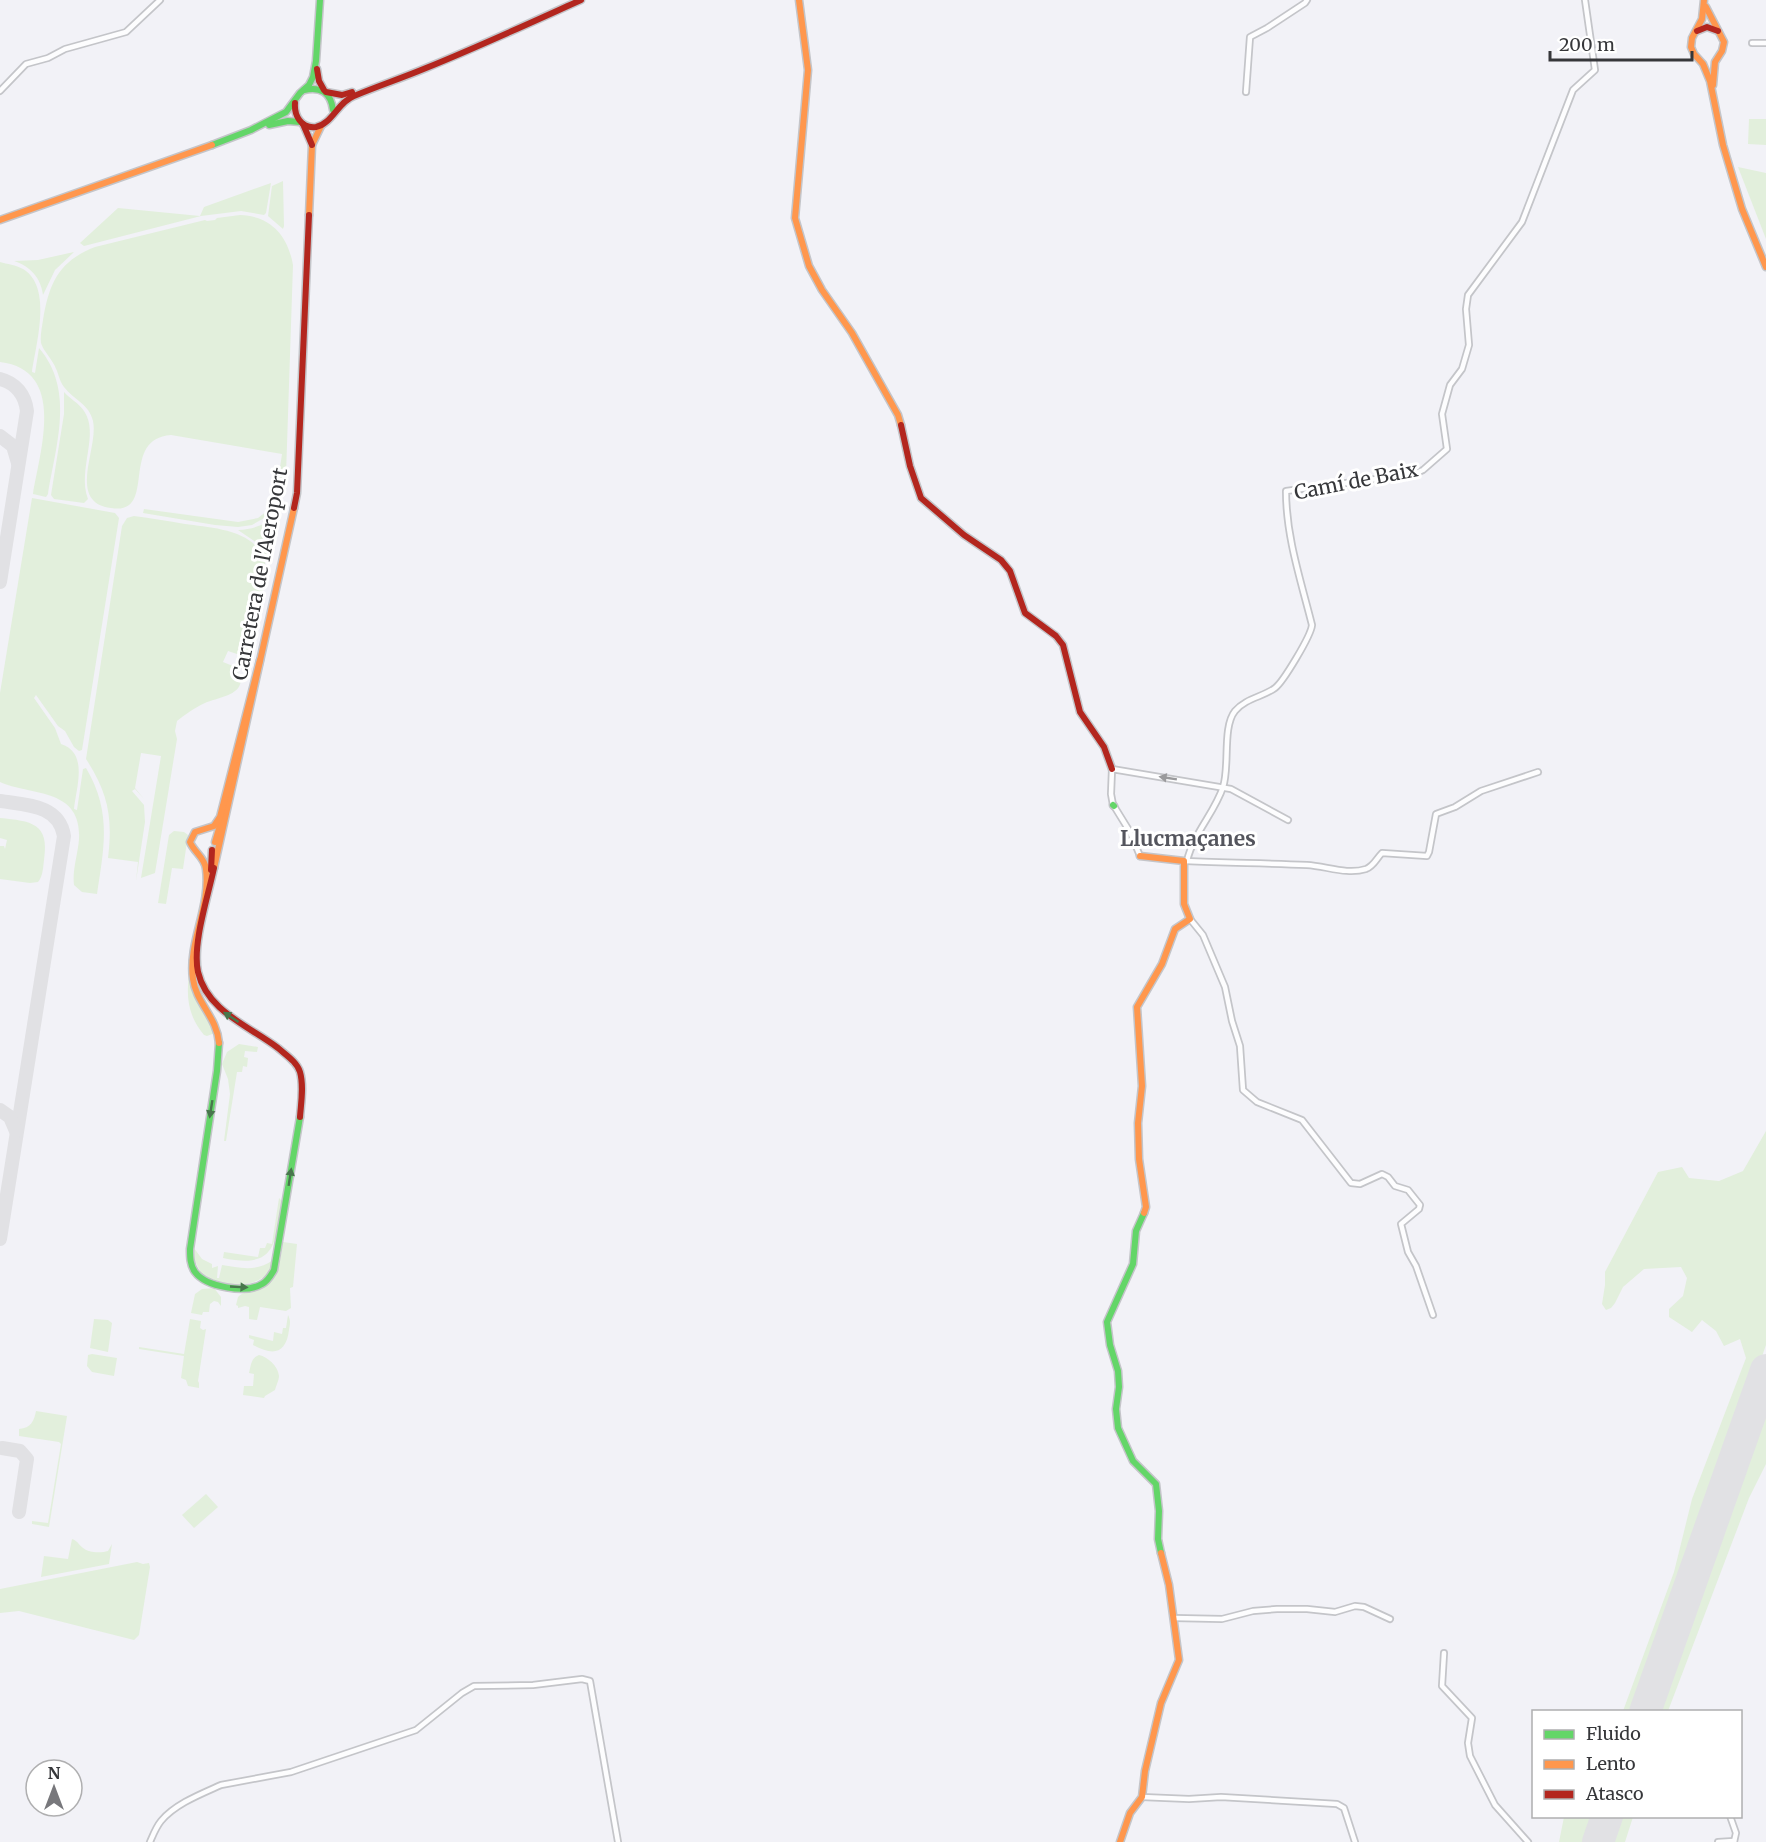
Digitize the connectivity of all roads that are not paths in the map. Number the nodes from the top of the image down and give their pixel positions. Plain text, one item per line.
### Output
1 (160, 0) edge
2 (320, 0) edge
3 (581, 0) edge
4 (799, 0) edge
5 (1307, 0) edge
6 (1585, 0) edge
7 (1704, 0) edge
8 (1718, 31) junction
9 (1696, 32) junction
10 (1752, 43) dead end
11 (1766, 43) edge
12 (1697, 57) junction
13 (1718, 57) junction
14 (316, 61) junction
15 (441, 62) junction
16 (0, 90) edge
17 (303, 90) junction
18 (325, 91) junction
19 (1713, 91) junction
20 (1246, 92) dead end
21 (295, 101) junction
22 (333, 111) junction
23 (302, 123) junction
24 (321, 126) junction
25 (251, 130) junction
26 (312, 145) junction
27 (0, 220) edge
28 (1766, 267) edge
29 (260, 660) junction
30 (1112, 769) junction
31 (1538, 772) dead end
32 (236, 775) junction
33 (1223, 787) junction
34 (1288, 820) dead end
35 (202, 830) junction
36 (215, 842) junction
37 (212, 850) junction
38 (196, 853) junction
39 (1140, 856) joint
40 (1186, 861) junction
41 (208, 895) junction
42 (1190, 919) junction
43 (1433, 1315) dead end
44 (1174, 1618) junction
45 (1390, 1619) dead end
46 (1444, 1653) dead end
47 (1142, 1797) junction
48 (1731, 1818) edge
49 (150, 1842) edge
50 (618, 1842) edge
51 (1120, 1842) edge
52 (1355, 1842) edge
53 (1528, 1842) edge
54 (1718, 1842) edge
55 (1734, 1842) edge

1 - 16 street
2 - 14 main road
3 - 15 main road
4 - 30 main road
5 - 20 street
6 - 33 street, Camí de Baix
7 - 8 main road
7 - 9 main road
8 - 9 main road
8 - 13 main road
9 - 12 main road
10 - 11 street
12 - 13 main road
12 - 19 main road
13 - 19 main road
14 - 17 main road
14 - 18 main road
15 - 18 main road
15 - 22 main road
17 - 18 main road
17 - 21 main road
18 - 22 main road
19 - 28 main road
21 - 23 main road
21 - 25 main road
22 - 24 main road
23 - 24 main road
23 - 25 main road
23 - 26 main road, Carretera de l'Aeroport
24 - 26 main road, Carretera de l'Aeroport
25 - 27 main road
26 - 29 main road, Carretera de l'Aeroport
29 - 32 main road, Carretera de l'Aeroport
29 - 35 main road
33 -> 30 street
30 - 39 street
31 - 40 street
32 - 36 main road
32 - 41 main road, Carretera de l'Aeroport
33 - 34 street
33 - 40 street
35 - 36 main road
35 - 38 main road
36 - 37 main road
37 - 38 main road
37 - 41 main road
38 -> 41 main road, Carretera de l'Aeroport
39 - 40 main road
40 - 42 main road
42 - 43 street
42 - 44 main road
44 - 45 street
44 - 47 main road
46 - 53 street
47 - 51 main road
47 - 52 street
48 - 55 street
49 - 50 street
54 - 55 street

